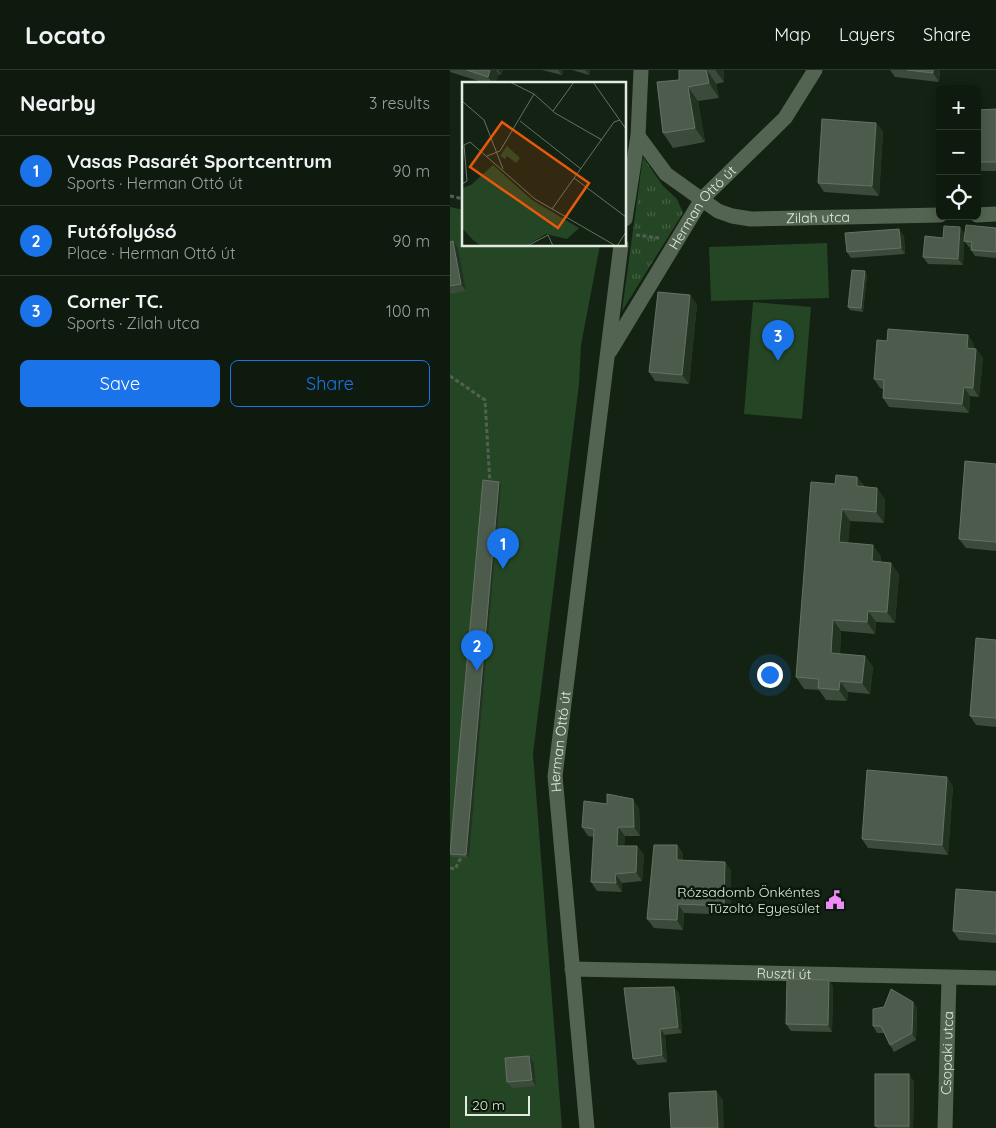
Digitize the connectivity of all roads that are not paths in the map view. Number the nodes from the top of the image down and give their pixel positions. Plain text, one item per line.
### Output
1 (641, 70) edge
2 (815, 70) edge
3 (638, 136) junction
4 (702, 200) junction
5 (626, 213) edge
6 (981, 214) edge
7 (996, 214) edge
8 (936, 215) edge
9 (626, 246) edge
10 (607, 357) junction
11 (572, 969) junction
12 (949, 978) junction
13 (996, 978) edge
14 (587, 1128) edge
15 (945, 1128) edge

1 - 3 street
2 - 4 street, Herman Ottó út
3 - 4 street, Zilah utca
3 - 5 street
4 - 8 street, Zilah utca
4 - 10 street, Herman Ottó út
6 - 7 street
9 - 10 street, Herman Ottó út
10 - 11 street, Herman Ottó út
11 - 12 street, Ruszti út
11 - 14 street, Herman Ottó út
12 - 13 street, Ruszti út
12 - 15 street, Csopaki utca

